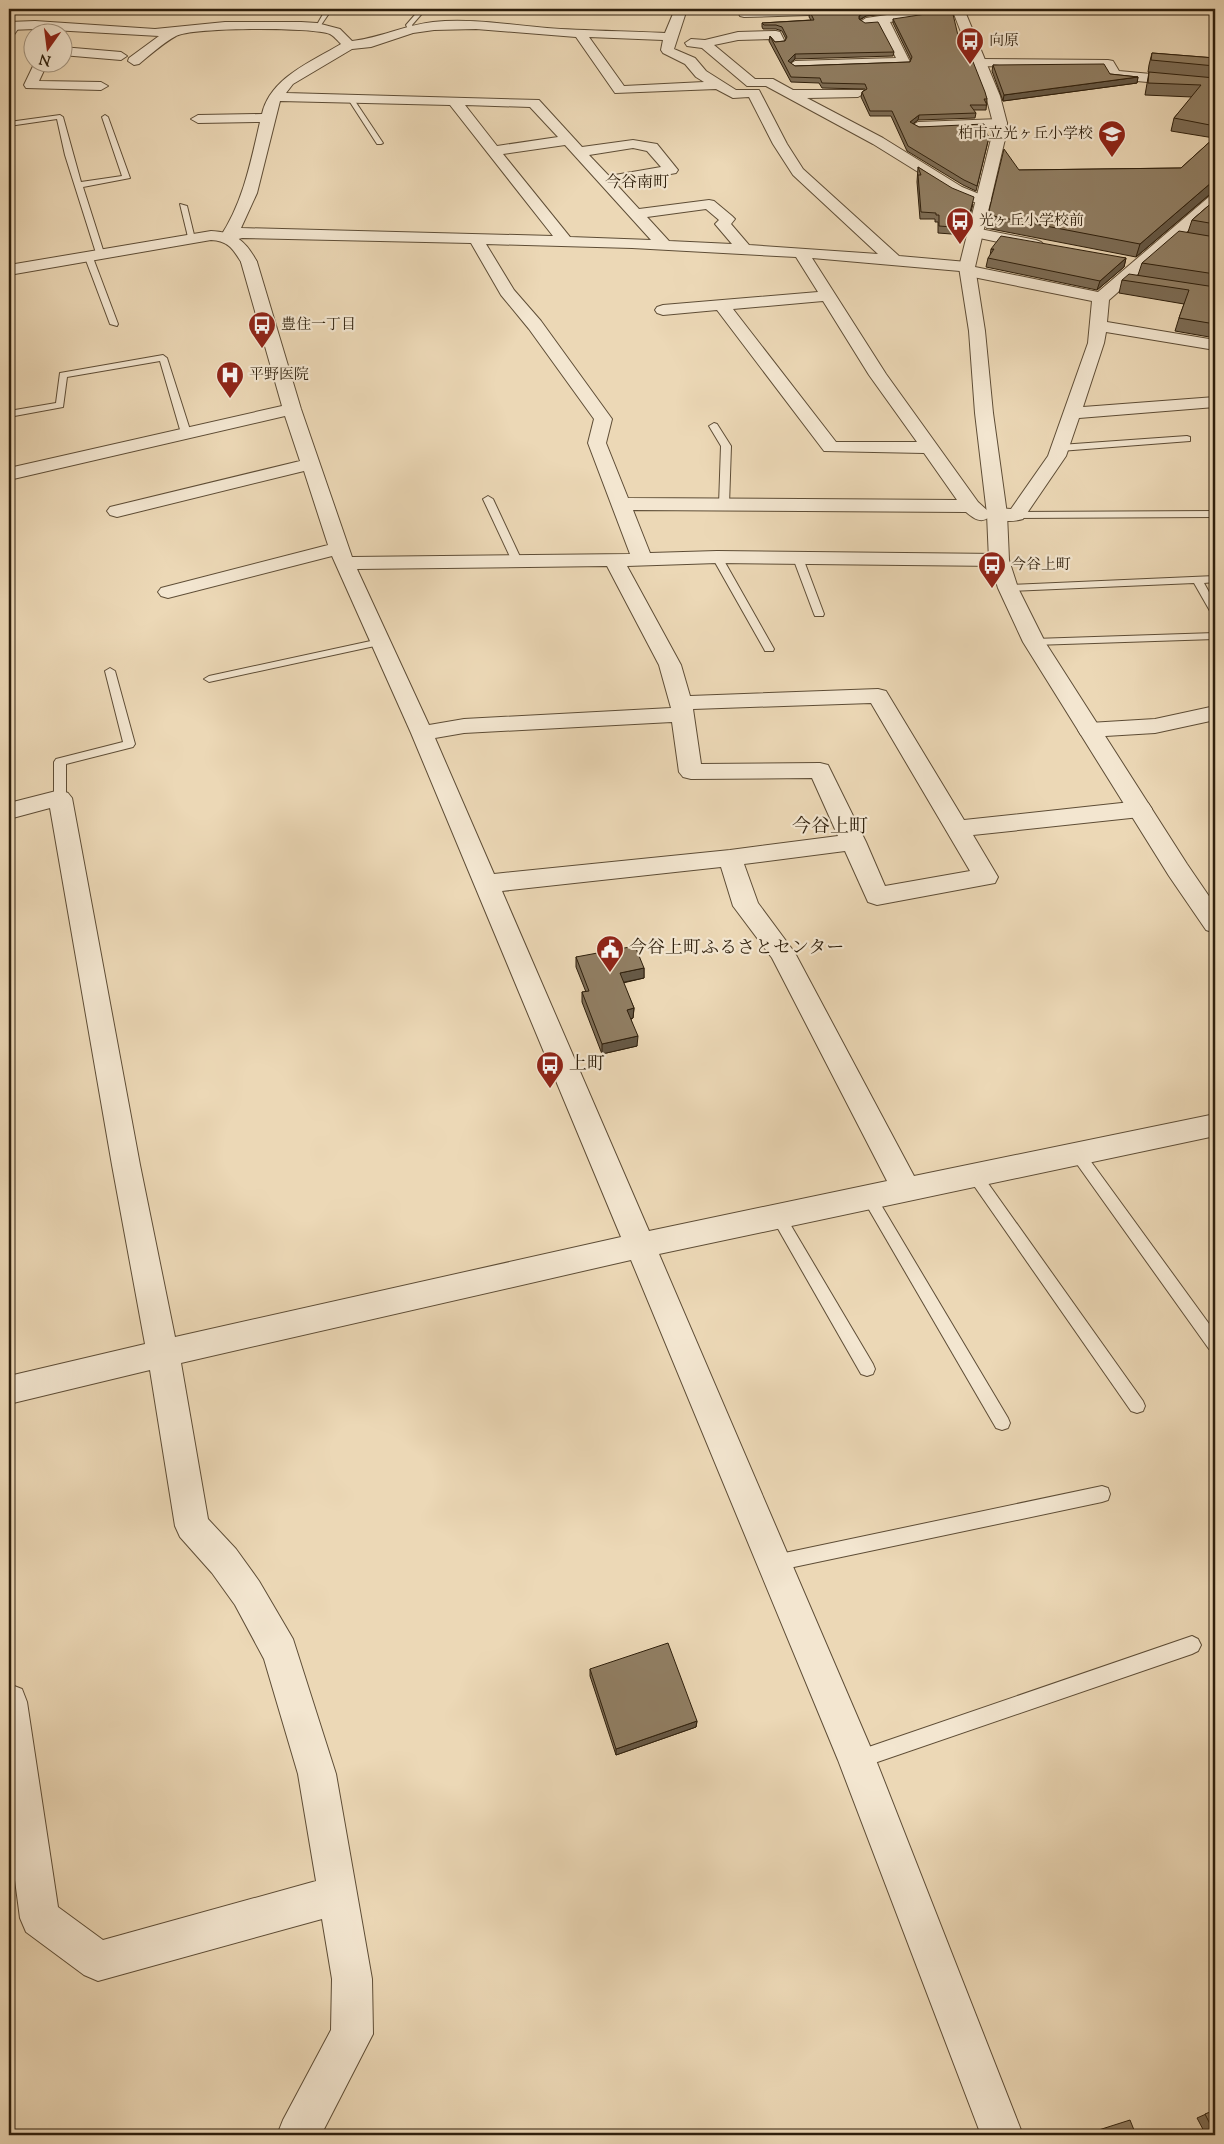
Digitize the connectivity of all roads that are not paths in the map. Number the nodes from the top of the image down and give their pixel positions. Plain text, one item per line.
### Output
1 (329, 9) edge
2 (423, 9) edge
3 (680, 9) edge
4 (743, 9) edge
5 (873, 9) edge
6 (951, 9) edge
7 (958, 9) edge
8 (883, 20) junction
9 (853, 23) edge
10 (13, 26) edge
11 (317, 27) junction
12 (175, 30) junction
13 (411, 30) junction
14 (72, 31) edge
15 (580, 33) junction
16 (9, 38) edge
17 (669, 40) junction
18 (779, 42) edge
19 (705, 44) junction
20 (349, 45) junction
21 (72, 52) edge
22 (121, 56) dead end
23 (134, 60) dead end
24 (979, 63) junction
25 (794, 65) edge
26 (37, 72) edge
27 (1215, 84) edge
28 (720, 85) junction
29 (101, 86) dead end
30 (858, 93) edge
31 (789, 94) junction
32 (276, 97) junction
33 (351, 99) junction
34 (454, 101) junction
35 (105, 117) dead end
36 (268, 118) junction
37 (198, 120) dead end
38 (9, 124) edge
39 (918, 126) edge
40 (999, 129) junction
41 (938, 138) edge
42 (568, 140) junction
43 (379, 143) dead end
44 (494, 151) junction
45 (579, 152) junction
46 (605, 181) junction
47 (78, 185) junction
48 (1215, 199) edge
49 (984, 202) junction
50 (183, 206) dead end
51 (635, 214) junction
52 (975, 233) junction
53 (192, 237) junction
54 (228, 237) junction
55 (1173, 237) junction
56 (476, 239) junction
57 (1190, 240) edge
58 (566, 242) junction
59 (665, 246) junction
60 (1053, 248) edge
61 (745, 250) junction
62 (801, 253) junction
63 (94, 254) junction
64 (893, 259) junction
65 (1121, 260) edge
66 (1140, 264) junction
67 (968, 269) junction
68 (9, 270) edge
69 (1122, 280) junction
70 (1141, 283) edge
71 (828, 296) junction
72 (1101, 298) junction
73 (721, 305) junction
74 (663, 310) dead end
75 (114, 324) dead end
76 (1100, 326) junction
77 (1215, 345) edge
78 (1215, 402) edge
79 (292, 409) junction
80 (1073, 413) junction
81 (9, 414) edge
82 (714, 426) dead end
83 (186, 433) junction
84 (1187, 439) dead end
85 (931, 448) junction
86 (1060, 448) junction
87 (311, 464) junction
88 (9, 474) edge
89 (488, 499) dead end
90 (621, 504) junction
91 (724, 505) junction
92 (971, 506) junction
93 (117, 511) dead end
94 (1215, 514) edge
95 (1016, 515) junction
96 (997, 523) junction
97 (342, 555) junction
98 (717, 557) junction
99 (642, 558) junction
100 (798, 558) junction
101 (614, 560) junction
102 (999, 560) junction
103 (517, 561) junction
104 (1215, 579) edge
105 (1197, 580) junction
106 (1008, 588) junction
107 (168, 592) dead end
108 (1215, 611) edge
109 (819, 614) dead end
110 (1215, 636) edge
111 (380, 642) junction
112 (1034, 642) junction
113 (769, 649) dead end
114 (110, 671) dead end
115 (209, 678) dead end
116 (682, 709) junction
117 (1215, 713) edge
118 (1089, 730) junction
119 (422, 733) junction
120 (60, 798) junction
121 (1140, 809) junction
122 (9, 811) edge
123 (959, 829) junction
124 (854, 842) junction
125 (730, 858) junction
126 (485, 884) junction
127 (1215, 924) edge
128 (1215, 1125) edge
129 (1079, 1156) junction
130 (975, 1176) junction
131 (906, 1189) junction
132 (869, 1197) junction
133 (778, 1216) junction
134 (639, 1246) junction
135 (1215, 1344) edge
136 (163, 1353) junction
137 (867, 1369) dead end
138 (9, 1390) edge
139 (1137, 1406) dead end
140 (1002, 1423) dead end
141 (1102, 1494) dead end
142 (775, 1563) junction
143 (1192, 1645) dead end
144 (9, 1702) edge
145 (857, 1760) junction
146 (338, 1895) junction
147 (298, 2135) edge
148 (1002, 2135) edge

1 - 11 lane
2 - 13 lane
3 - 17 street
4 - 5 street
6 - 8 street
7 - 24 street
8 - 9 street
8 - 25 street
10 - 16 lane
11 - 12 street
11 - 20 street
12 - 14 street
12 - 23 street
13 - 15 street
13 - 20 street
15 - 17 street
15 - 28 street
17 - 19 street
17 - 28 street
18 - 19 street
19 - 31 street
20 - 32 street
21 - 22 street
24 - 27 street
24 - 40 street
26 - 29 street
28 - 64 street
30 - 31 street
31 - 49 street
32 - 33 street
32 - 36 street
33 - 34 street
33 - 43 lane
34 - 42 street
34 - 44 street
35 - 47 lane
36 - 37 street
36 - 54 street
38 - 47 lane
39 - 40 street
40 - 41 street
40 - 49 street
42 - 44 street
42 - 45 street
44 - 58 street
45 - 46 street
45 - 46 street
46 - 51 street
47 - 63 lane
48 - 55 street
49 - 52 street
50 - 53 lane
51 - 59 street
51 - 61 street
52 - 60 street
52 - 67 street
53 - 54 street
53 - 63 street
54 - 56 street
54 - 79 street
55 - 57 street
55 - 66 street
56 - 58 street
56 - 90 street
58 - 59 street
59 - 61 street
61 - 62 street
62 - 64 street
62 - 71 street
63 - 68 street
63 - 75 lane
64 - 67 street
65 - 66 street
66 - 69 street
67 - 72 street
67 - 96 street
69 - 70 street
69 - 72 street
71 - 73 street
71 - 85 street
72 - 76 street
73 - 74 street
73 - 85 street
76 - 77 street
76 - 80 street
78 - 80 street
79 - 83 street
79 - 87 street
80 - 86 street
81 - 83 lane
82 - 91 lane
83 - 88 street
84 - 86 lane
85 - 92 street
86 - 95 street
87 - 93 street
87 - 97 street
89 - 103 lane
90 - 91 street
90 - 99 street
91 - 92 street
92 - 96 street
94 - 95 lane
95 - 96 street
96 - 102 street
97 - 103 street
97 - 107 street
97 - 111 street
98 - 99 street
98 - 100 street
98 - 113 lane
99 - 101 street
100 - 102 street
100 - 109 lane
101 - 103 street
101 - 116 street
102 - 106 street
104 - 105 lane
105 - 106 lane
105 - 108 lane
106 - 112 street
110 - 112 lane
111 - 115 lane
111 - 119 street
112 - 118 street
114 - 120 lane
116 - 119 street
116 - 123 street
116 - 124 street
117 - 118 street
118 - 121 street
119 - 126 street
120 - 122 street
120 - 136 street
121 - 123 street
121 - 127 street
123 - 124 street
124 - 125 street
125 - 126 street
125 - 131 street
126 - 134 street
128 - 129 street
129 - 130 street
129 - 135 lane
130 - 131 street
130 - 139 lane
131 - 132 street
132 - 133 street
132 - 140 lane
133 - 134 street
133 - 137 lane
134 - 136 street
134 - 142 street
136 - 138 street
136 - 146 street
141 - 142 lane
142 - 145 street
143 - 145 lane
144 - 146 street
145 - 148 street
146 - 147 street

